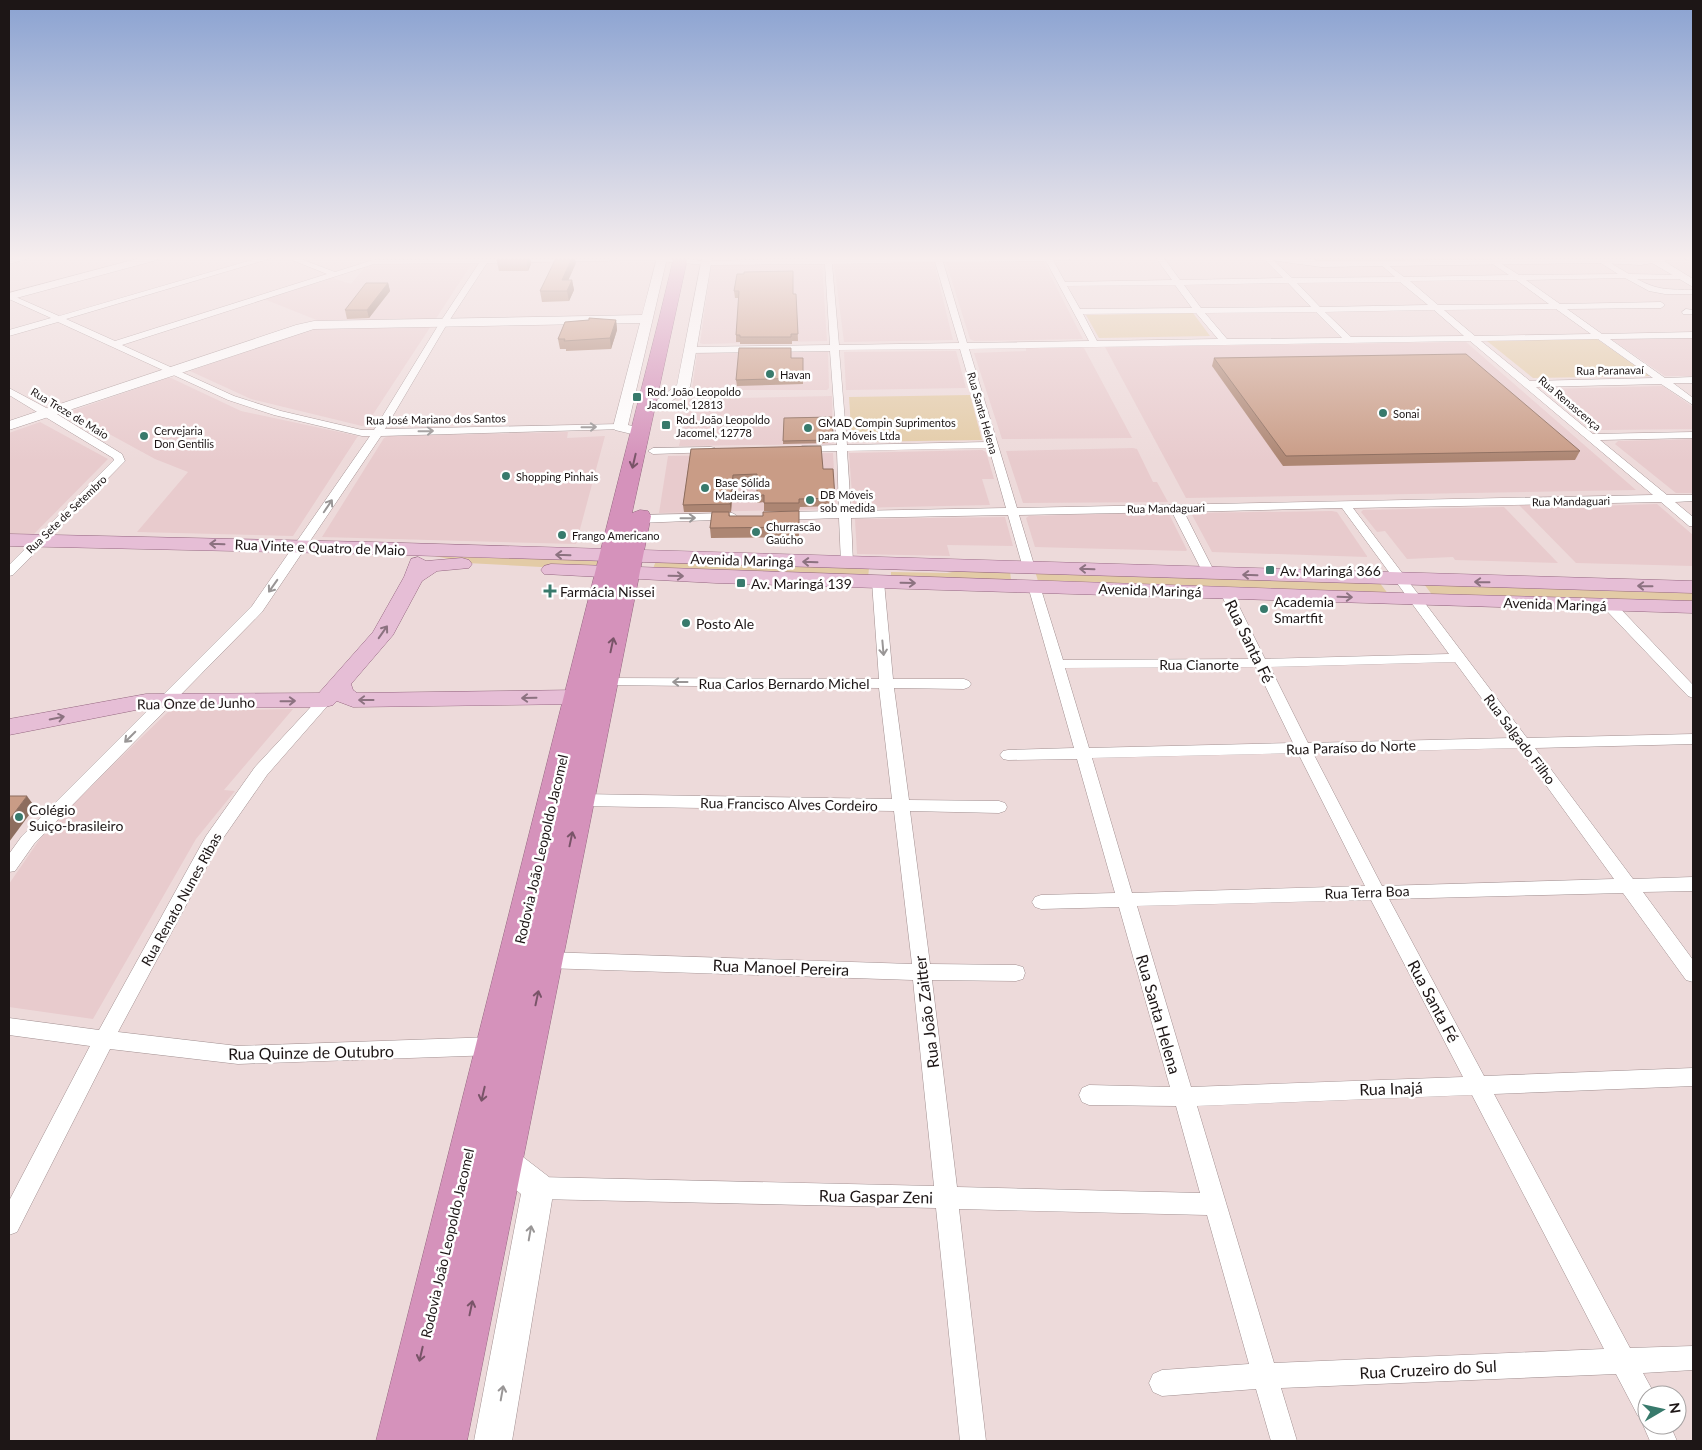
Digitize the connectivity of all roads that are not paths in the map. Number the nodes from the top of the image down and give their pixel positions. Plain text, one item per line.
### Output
1 (37, 326) edge
2 (75, 326) edge
3 (172, 326) edge
4 (311, 326) edge
5 (442, 326) edge
6 (644, 326) edge
7 (673, 326) edge
8 (680, 326) edge
9 (691, 326) edge
10 (832, 326) edge
11 (957, 326) edge
12 (1084, 326) edge
13 (1211, 326) edge
14 (1336, 326) edge
15 (1459, 326) edge
16 (1585, 326) edge
17 (9, 334) edge
18 (1693, 335) edge
19 (1600, 336) junction
20 (1473, 338) junction
21 (1350, 340) junction
22 (1224, 341) junction
23 (1094, 343) junction
24 (115, 344) junction
25 (963, 345) junction
26 (834, 348) junction
27 (690, 350) junction
28 (171, 371) junction
29 (1693, 380) edge
30 (1663, 381) junction
31 (1528, 384) junction
32 (9, 391) edge
33 (664, 400) junction
34 (1693, 402) edge
35 (48, 413) junction
36 (9, 426) edge
37 (620, 426) junction
38 (378, 432) junction
39 (640, 432) junction
40 (1693, 434) edge
41 (1592, 437) junction
42 (993, 445) junction
43 (842, 448) junction
44 (793, 449) edge
45 (723, 450) edge
46 (653, 451) junction
47 (118, 456) joint
48 (1693, 498) edge
49 (1664, 499) junction
50 (1345, 506) junction
51 (1176, 508) junction
52 (1012, 510) junction
53 (846, 514) junction
54 (747, 516) edge
55 (767, 516) edge
56 (639, 519) junction
57 (1693, 523) edge
58 (9, 540) edge
59 (38, 541) junction
60 (301, 546) junction
61 (402, 549) junction
62 (847, 563) junction
63 (619, 566) junction
64 (9, 572) edge
65 (877, 573) junction
66 (1209, 574) junction
67 (414, 577) junction
68 (1032, 580) junction
69 (1400, 580) junction
70 (1693, 587) edge
71 (1226, 592) junction
72 (1417, 600) junction
73 (1610, 606) junction
74 (1693, 607) edge
75 (1460, 658) junction
76 (1260, 663) junction
77 (1058, 664) junction
78 (340, 682) junction
79 (604, 682) junction
80 (886, 683) junction
81 (964, 684) dead end
82 (1693, 693) edge
83 (578, 697) junction
84 (325, 700) junction
85 (165, 702) junction
86 (9, 727) edge
87 (1693, 739) edge
88 (1524, 743) junction
89 (1304, 749) junction
90 (1084, 754) junction
91 (1008, 755) dead end
92 (579, 800) junction
93 (900, 806) junction
94 (1000, 807) dead end
95 (9, 866) edge
96 (1693, 884) edge
97 (1628, 885) junction
98 (1377, 891) junction
99 (1126, 899) junction
100 (1041, 902) dead end
101 (545, 960) junction
102 (922, 972) junction
103 (1016, 972) dead end
104 (1693, 974) edge
105 (9, 1026) edge
106 (105, 1038) junction
107 (511, 1046) junction
108 (1693, 1077) edge
109 (1478, 1085) junction
110 (1089, 1095) dead end
111 (1182, 1097) junction
112 (503, 1160) junction
113 (538, 1188) junction
114 (947, 1198) junction
115 (1213, 1204) junction
116 (9, 1224) edge
117 (1693, 1358) edge
118 (1623, 1361) junction
119 (1265, 1376) junction
120 (1162, 1383) dead end
121 (1637, 1388) edge
122 (400, 1441) edge
123 (443, 1441) edge
124 (493, 1441) edge
125 (973, 1441) edge
126 (1284, 1441) edge

1 - 17 street
2 - 24 street, Rua José Mariano dos Santos
3 - 24 street
4 - 28 street
5 - 38 street
6 - 37 street
7 - 39 highway, Rodovia João Leopoldo Jacomel
8 - 33 highway, Rodovia João Leopoldo Jacomel
9 - 27 street
10 - 26 street
11 - 25 street, Rua Santa Helena
12 - 23 street
13 - 22 street
14 - 21 street
15 - 20 street, Rua Renascença
16 - 19 street
18 - 19 street
19 - 20 street
19 - 30 street
20 - 21 street
20 - 31 street, Rua Renascença
21 - 22 street
22 - 23 street
23 - 25 street
24 - 28 street, Rua José Mariano dos Santos
25 - 26 street
25 - 42 street, Rua Santa Helena
26 - 27 street
26 - 43 street
27 - 33 street
28 - 35 street
28 - 38 street, Rua José Mariano dos Santos
29 - 30 street, Rua Paranavaí
30 - 31 street, Rua Paranavaí
30 - 34 street
31 - 41 street, Rua Renascença
32 - 35 street, Rua Treze de Maio
33 - 46 highway, Rodovia João Leopoldo Jacomel
35 - 36 street
35 - 47 street, Rua Treze de Maio
38 -> 37 street, Rua José Mariano dos Santos
37 - 39 street
60 -> 38 street
39 -> 63 highway, Rodovia João Leopoldo Jacomel
40 - 41 street
41 - 49 street, Rua Renascença
42 - 43 street
42 - 52 street, Rua Santa Helena
43 - 44 street
43 - 53 street
45 - 46 street
46 - 56 highway, Rodovia João Leopoldo Jacomel
47 - 59 street, Rua Sete de Setembro
48 - 49 street, Rua Mandaguari
49 - 50 street, Rua Mandaguari
49 - 57 street, Rua Renascença
50 - 51 street, Rua Mandaguari
50 - 69 street, Rua Salgado Filho
51 - 52 street, Rua Mandaguari
51 - 66 street
52 - 53 street, Rua Mandaguari
52 - 68 street, Rua Santa Helena
53 - 55 street, Rua Mandaguari
53 - 62 street
56 -> 54 street
56 - 63 highway, Rodovia João Leopoldo Jacomel
58 - 59 main road, Rua Vinte e Quatro de Maio
60 -> 59 main road, Rua Vinte e Quatro de Maio
59 - 64 street, Rua Sete de Setembro
60 - 61 main road, Rua Vinte e Quatro de Maio
60 -> 85 street
63 -> 61 main road, Rua Vinte e Quatro de Maio
61 - 67 main road
62 -> 63 main road, Avenida Maringá
62 - 65 main road, Avenida Maringá
63 -> 65 main road, Avenida Maringá
63 - 67 main road
79 -> 63 highway, Rodovia João Leopoldo Jacomel
63 - 83 highway, Rodovia João Leopoldo Jacomel
65 - 68 main road, Avenida Maringá
65 -> 80 street, Rua João Zaitter
66 -> 68 main road, Avenida Maringá
69 -> 66 main road, Avenida Maringá
78 -> 67 main road, Rua Renato Nunes Ribas
68 - 71 main road, Avenida Maringá
68 - 77 street, Rua Santa Helena
70 -> 69 main road, Avenida Maringá
69 - 72 street, Rua Salgado Filho
71 -> 72 main road, Avenida Maringá
71 - 76 street, Rua Santa Fé
72 - 73 main road, Avenida Maringá
72 - 75 street, Rua Salgado Filho
73 - 74 main road, Avenida Maringá
73 - 82 street
75 - 76 street, Rua Cianorte
75 - 88 street, Rua Salgado Filho
76 - 77 street, Rua Cianorte
76 - 89 street, Rua Santa Fé
77 - 90 street, Rua Santa Helena
83 -> 78 main road
78 - 84 main road, Rua Renato Nunes Ribas
80 -> 79 street, Rua Carlos Bernardo Michel
79 - 92 highway, Rodovia João Leopoldo Jacomel
80 - 81 street, Rua Carlos Bernardo Michel
80 - 93 street, Rua João Zaitter
83 - 107 highway, Rodovia João Leopoldo Jacomel
85 -> 84 main road, Rua Onze de Junho
84 - 106 street, Rua Renato Nunes Ribas
86 -> 85 main road, Rua Onze de Junho
85 -> 95 street
87 - 88 street, Rua Paraíso do Norte
88 - 89 street, Rua Paraíso do Norte
88 - 97 street, Rua Salgado Filho
89 - 90 street, Rua Paraíso do Norte
89 - 98 street, Rua Santa Fé
90 - 91 street, Rua Paraíso do Norte
90 - 99 street, Rua Santa Helena
92 - 93 street, Rua Francisco Alves Cordeiro
101 -> 92 highway, Rodovia João Leopoldo Jacomel
93 - 94 street, Rua Francisco Alves Cordeiro
93 - 102 street, Rua João Zaitter
96 - 97 street, Rua Terra Boa
97 - 98 street, Rua Terra Boa
97 - 104 street, Rua Salgado Filho
98 - 99 street, Rua Terra Boa
98 - 109 street, Rua Santa Fé
99 - 100 street, Rua Terra Boa
99 - 111 street, Rua Santa Helena
101 - 102 street, Rua Manoel Pereira
107 -> 101 highway, Rodovia João Leopoldo Jacomel
102 - 103 street, Rua Manoel Pereira
102 - 114 street, Rua João Zaitter
105 - 106 street, Rua Quinze de Outubro
106 - 107 street, Rua Quinze de Outubro
106 - 116 street, Rua Renato Nunes Ribas
107 - 112 highway, Rodovia João Leopoldo Jacomel
107 -> 122 highway, Rodovia João Leopoldo Jacomel
108 - 109 street, Rua Inajá
109 - 111 street, Rua Inajá
109 - 118 street, Rua Santa Fé
110 - 111 street, Rua Inajá
111 - 115 street, Rua Santa Helena
112 - 113 street
123 -> 112 highway, Rodovia João Leopoldo Jacomel
113 - 114 street, Rua Gaspar Zeni
124 -> 113 street
114 - 115 street, Rua Gaspar Zeni
114 - 125 street, Rua João Zaitter
115 - 119 street, Rua Santa Helena
117 - 118 street, Rua Cruzeiro do Sul
118 - 119 street, Rua Cruzeiro do Sul
118 - 121 street, Rua Santa Fé
119 - 120 street, Rua Cruzeiro do Sul
119 - 126 street, Rua Santa Helena

